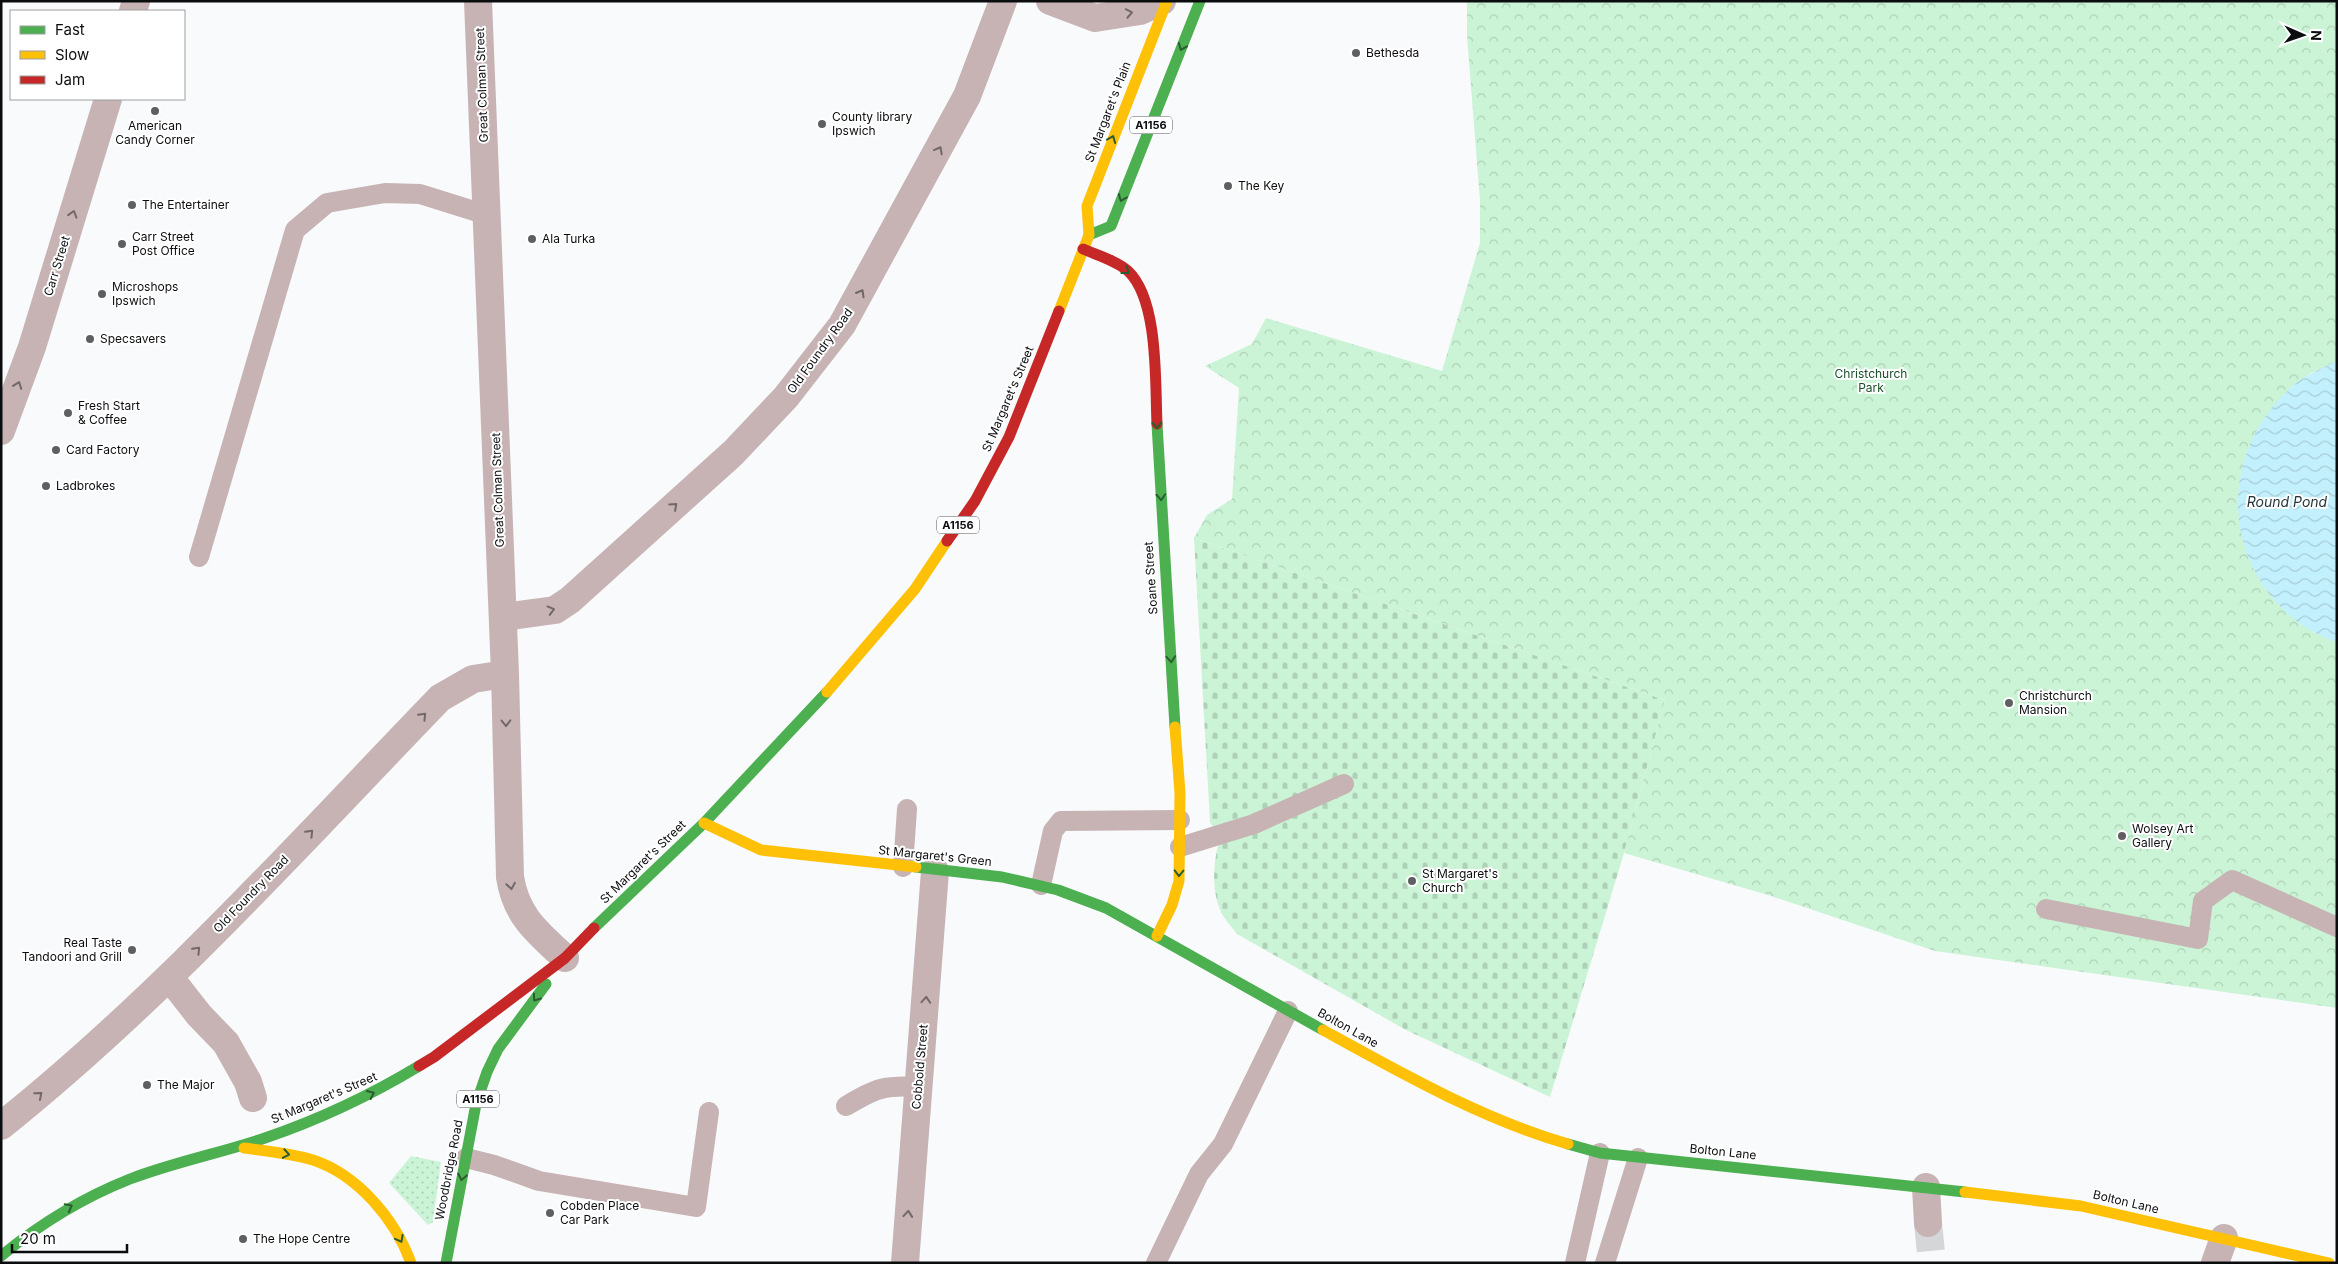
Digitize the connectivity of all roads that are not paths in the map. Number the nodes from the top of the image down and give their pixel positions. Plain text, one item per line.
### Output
1 (478, 1) edge
2 (1003, 1) edge
3 (1050, 1) edge
4 (1162, 1) edge
5 (1167, 1) edge
6 (1200, 1) edge
7 (108, 100) edge
8 (487, 215) junction
9 (1089, 235) junction
10 (1083, 249) junction
11 (1, 431) edge
12 (199, 557) dead end
13 (503, 617) junction
14 (505, 674) junction
15 (1344, 784) dead end
16 (907, 809) dead end
17 (1180, 820) junction
18 (704, 823) junction
19 (1180, 847) junction
20 (903, 867) junction
21 (936, 871) junction
22 (1041, 885) junction
23 (2046, 909) dead end
24 (2337, 927) edge
25 (1157, 936) junction
26 (565, 958) junction
27 (170, 978) junction
28 (1288, 1011) junction
29 (919, 1087) junction
30 (253, 1098) dead end
31 (846, 1106) dead end
32 (709, 1112) dead end
33 (1, 1126) edge
34 (238, 1147) junction
35 (1600, 1153) junction
36 (466, 1158) junction
37 (1638, 1158) junction
38 (1926, 1187) junction
39 (1928, 1223) tunnel mouth
40 (2220, 1251) edge
41 (1, 1256) edge
42 (411, 1263) edge
43 (446, 1263) edge
44 (905, 1263) edge
45 (1156, 1263) edge
46 (1575, 1263) edge
47 (1606, 1263) edge
48 (2329, 1263) edge

1 - 8 street, Great Colman Street
13 -> 2 street, Old Foundry Road
3 -> 4 street
9 -> 5 main road, St Margaret's Plain / A1156
6 -> 9 main road, A1156
11 -> 7 street, Carr Street
8 - 12 lane
8 - 13 street, Great Colman Street
9 - 10 main road, St Margaret's Plain / A1156
10 -> 17 main road, Soane Street
10 - 18 main road, St Margaret's Street / A1156
13 - 14 street, Great Colman Street
14 -> 26 street, Great Colman Street
27 -> 14 street, Old Foundry Road
15 - 19 lane
16 - 20 lane
17 - 19 main road, Soane Street
17 - 22 lane
18 - 20 main road, St Margaret's Green
18 - 26 main road, St Margaret's Street / A1156
19 -> 25 main road, Soane Street
20 - 21 main road, St Margaret's Green
21 - 22 main road, St Margaret's Green
29 -> 21 street, Cobbold Street
22 - 25 main road, St Margaret's Green
23 - 24 lane
25 - 28 main road, Bolton Lane
34 -> 26 main road, St Margaret's Street / A1156
26 -> 36 main road, Woodbridge Road / A1156
27 - 30 street
33 -> 27 street, Old Foundry Road
28 - 35 main road, Bolton Lane
28 - 45 lane
29 - 31 lane
44 -> 29 street, Cobbold Street
32 - 36 lane
41 -> 34 main road, St Margaret's Street / A1156
34 -> 42 main road, A1156
35 - 37 main road, Bolton Lane
35 - 46 lane
36 -> 43 main road, Woodbridge Road / A1156
37 - 38 main road, Bolton Lane
37 - 47 lane
38 - 39 street
38 - 40 main road, Bolton Lane
40 - 48 main road, Bolton Lane

